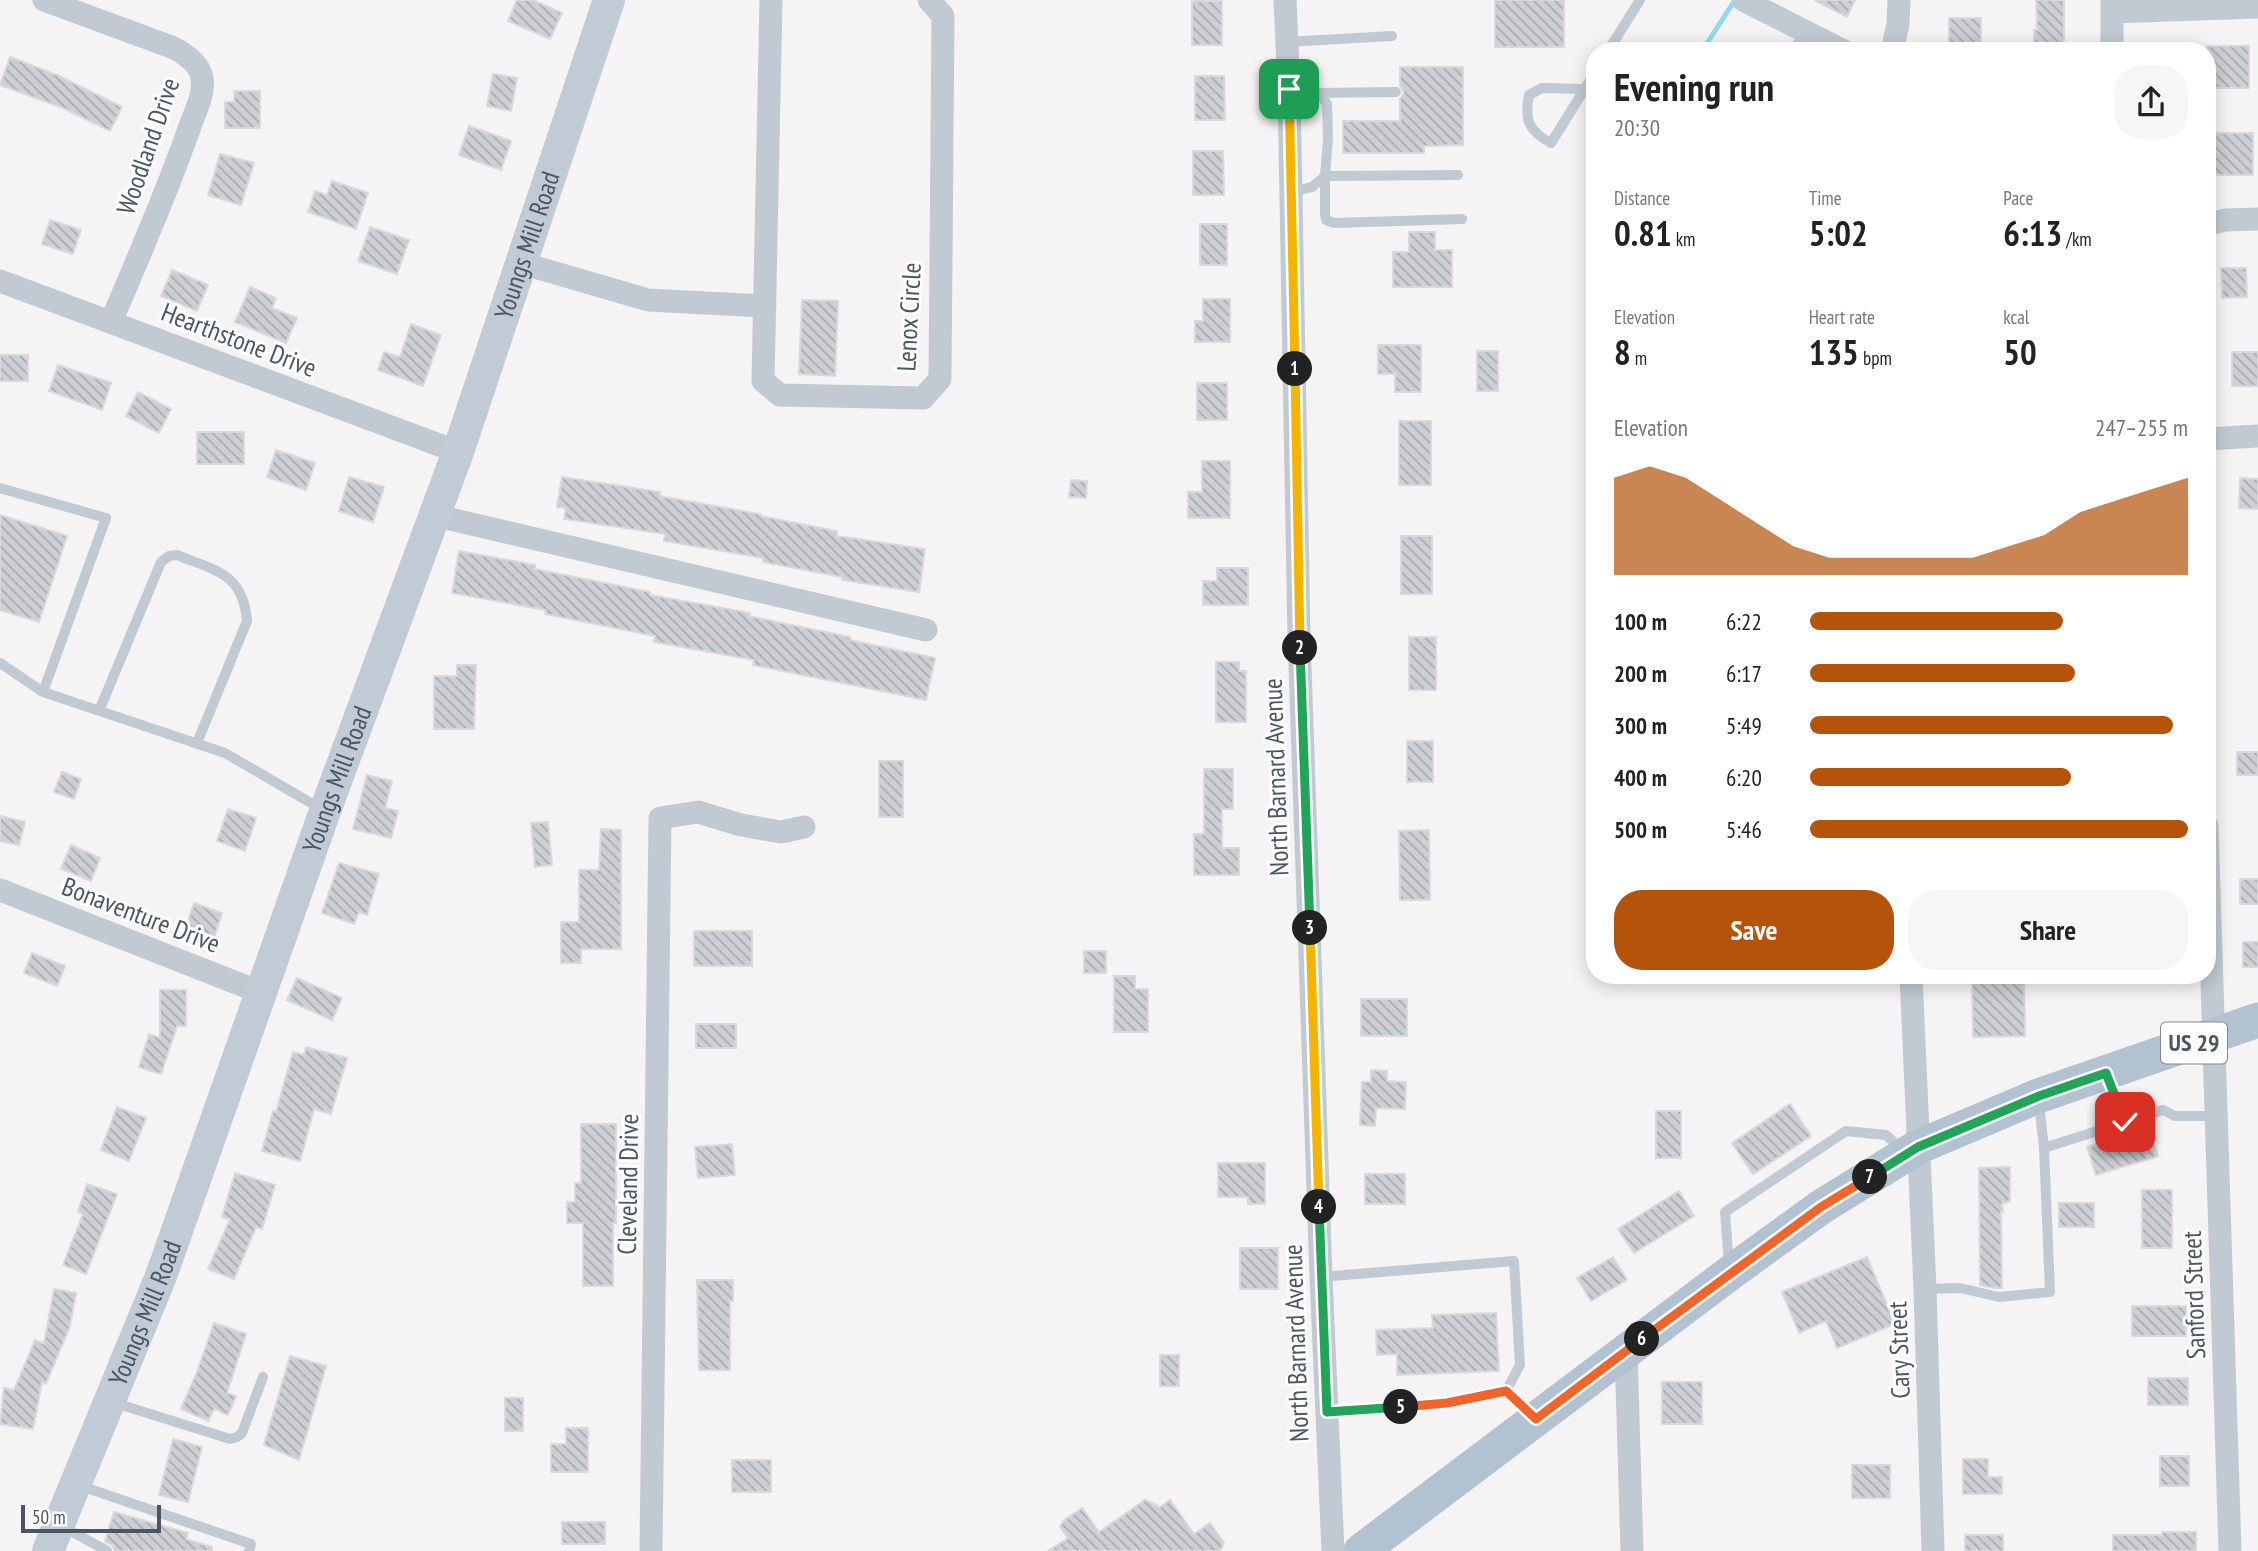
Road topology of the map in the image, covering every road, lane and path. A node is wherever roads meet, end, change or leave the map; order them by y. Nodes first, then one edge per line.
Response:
1 (44, 0) edge
2 (609, 0) edge
3 (771, 0) edge
4 (929, 0) edge
5 (1285, 0) edge
6 (1640, 0) edge
7 (1743, 0) edge
8 (1899, 0) edge
9 (2112, 6) edge
10 (2258, 7) edge
11 (1392, 36) dead end
12 (1800, 41) edge
13 (1286, 42) junction
14 (1614, 42) edge
15 (1894, 42) edge
16 (2112, 42) edge
17 (1586, 86) edge
18 (1289, 89) junction
19 (1584, 89) junction
20 (1395, 92) dead end
21 (1319, 93) junction
22 (1458, 175) dead end
23 (1325, 176) junction
24 (1291, 191) junction
25 (1462, 219) dead end
26 (2258, 219) edge
27 (2216, 222) edge
28 (521, 263) junction
29 (0, 281) edge
30 (765, 306) junction
31 (111, 322) junction
32 (2258, 436) edge
33 (2216, 438) edge
34 (458, 452) junction
35 (0, 488) edge
36 (433, 515) junction
37 (926, 630) dead end
38 (0, 663) edge
39 (43, 692) junction
40 (99, 710) junction
41 (197, 743) junction
42 (325, 811) junction
43 (804, 828) dead end
44 (0, 890) edge
45 (1911, 984) edge
46 (2211, 984) edge
47 (262, 993) junction
48 (2258, 1020) edge
49 (2213, 1037) junction
50 (2106, 1073) junction
51 (2039, 1096) junction
52 (2217, 1116) junction
53 (2125, 1122) junction
54 (2044, 1148) junction
55 (1913, 1151) junction
56 (1730, 1273) junction
57 (1321, 1277) junction
58 (1925, 1289) junction
59 (1626, 1351) junction
60 (263, 1377) dead end
61 (1506, 1391) junction
62 (109, 1401) junction
63 (1327, 1412) junction
64 (1536, 1419) junction
65 (75, 1484) junction
66 (53, 1538) edge
67 (107, 1551) edge
68 (249, 1551) edge
69 (651, 1551) edge
70 (1333, 1551) edge
71 (1360, 1551) edge
72 (1632, 1551) edge
73 (1933, 1551) edge
74 (2230, 1551) edge

1 - 31 street, Woodland Drive
2 - 28 street, Youngs Mill Road
3 - 30 street, Lenox Circle
4 - 30 street, Lenox Circle
5 - 13 street, North Barnard Avenue
6 - 14 lane
7 - 12 street
8 - 15 street
9 - 10 street
9 - 16 street
11 - 13 lane
13 - 18 street, North Barnard Avenue
17 - 19 lane
18 - 21 lane
18 - 24 street, North Barnard Avenue
19 - 19 lane
20 - 21 lane
21 - 23 lane
22 - 23 lane
23 - 24 lane
23 - 25 lane
24 - 57 street, North Barnard Avenue
26 - 27 street
28 - 30 street
28 - 34 street, Youngs Mill Road
29 - 31 street, Hearthstone Drive
31 - 34 street, Hearthstone Drive
32 - 33 street
34 - 36 street, Youngs Mill Road
35 - 39 lane
36 - 37 street
36 - 42 street, Youngs Mill Road
38 - 39 lane
39 - 40 lane
40 - 41 lane
40 - 41 lane
41 - 42 lane
42 - 47 street, Youngs Mill Road
43 - 69 street, Cleveland Drive
44 - 47 street, Bonaventure Drive
45 - 55 street, Cary Street
46 - 49 street, Sanford Street
47 - 62 street, Youngs Mill Road
48 - 49 main road, US 29
49 - 50 main road, US 29
49 - 52 street, Sanford Street
50 - 51 main road, US 29
50 - 53 lane
51 - 54 lane
51 - 55 main road, US 29
52 - 53 lane
52 - 74 street, Sanford Street
53 - 54 lane
54 - 58 lane
55 - 56 main road, US 29
55 - 56 lane
55 - 58 street, Cary Street
56 - 59 main road, US 29
57 - 61 lane
57 - 63 street, North Barnard Avenue
58 - 73 street, Cary Street
59 - 64 main road, US 29
59 - 72 street
60 - 62 lane
61 - 63 lane
61 - 64 lane
62 - 65 street, Youngs Mill Road
63 - 70 street, North Barnard Avenue
64 - 71 main road, US 29
65 - 66 street, Youngs Mill Road
65 - 68 lane
66 - 67 lane

